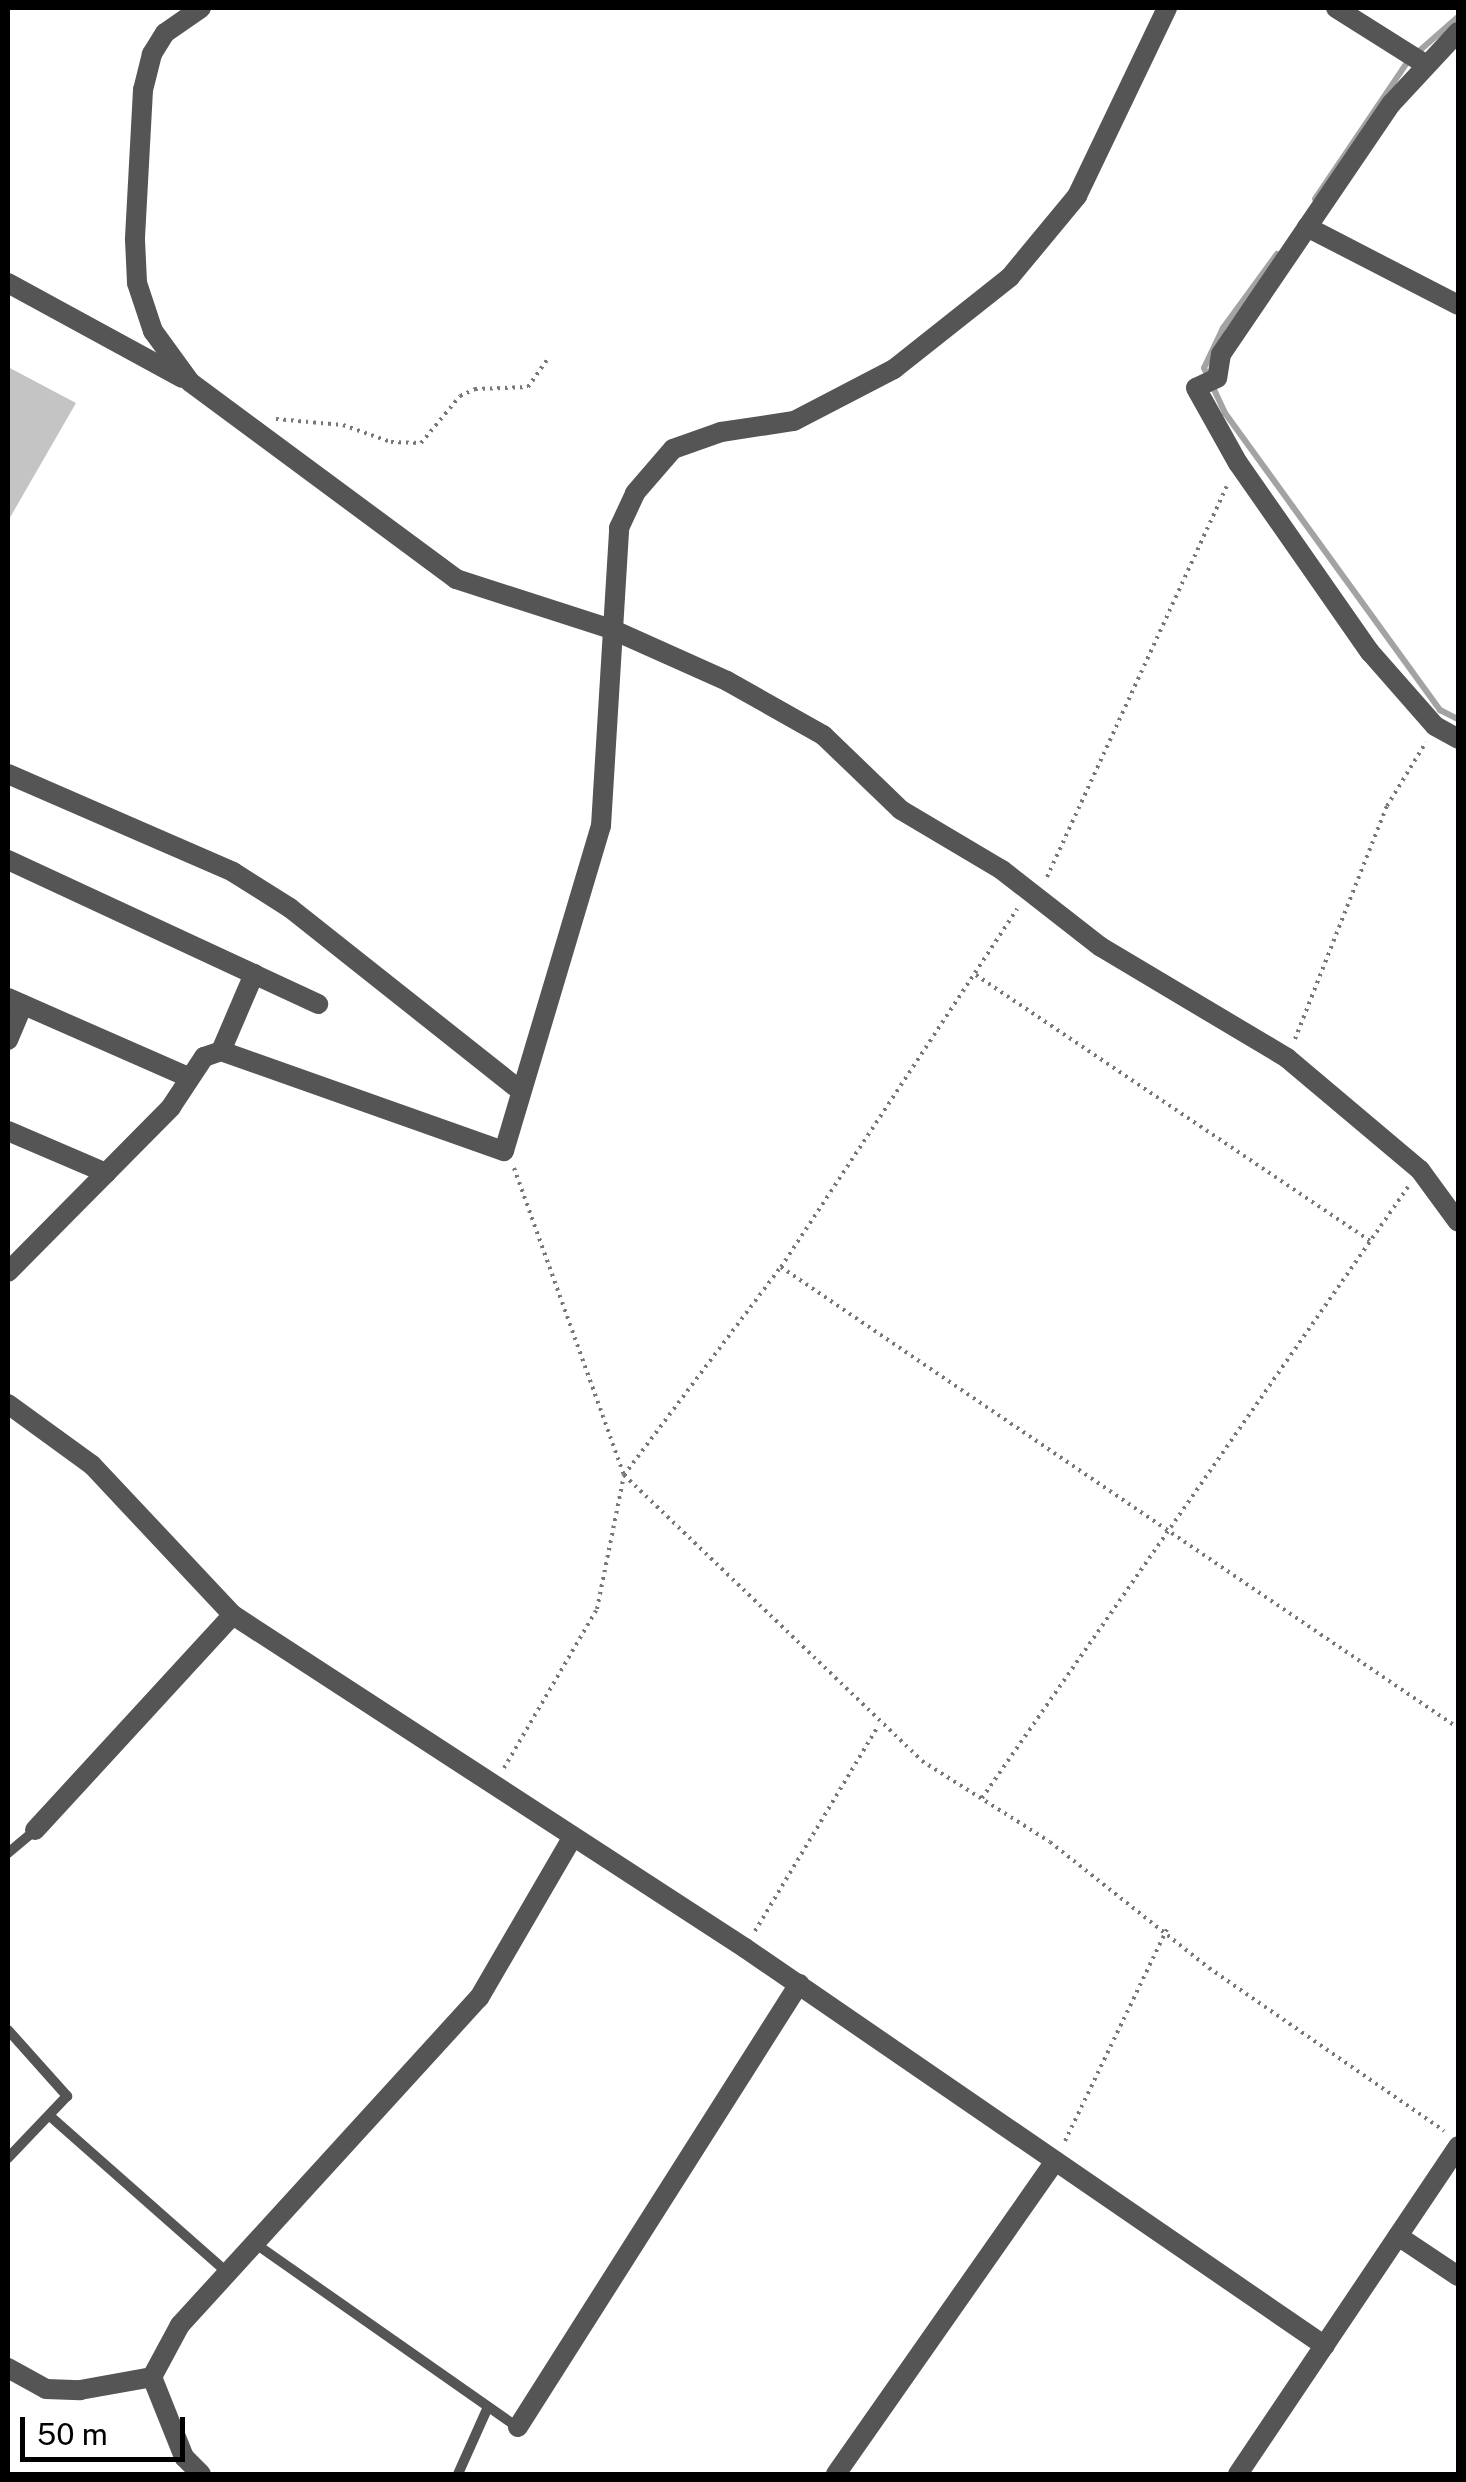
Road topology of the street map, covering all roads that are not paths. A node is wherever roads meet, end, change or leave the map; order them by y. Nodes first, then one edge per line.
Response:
1 (201, 8) edge
2 (1168, 8) edge
3 (1336, 8) edge
4 (1458, 32) edge
5 (1416, 59) junction
6 (1308, 227) junction
7 (8, 283) edge
8 (1458, 305) edge
9 (190, 382) junction
10 (611, 629) junction
11 (1458, 739) edge
12 (8, 774) edge
13 (8, 860) edge
14 (254, 974) junction
15 (15, 1001) edge
16 (318, 1004) dead end
17 (8, 1040) edge
18 (220, 1051) junction
19 (186, 1076) junction
20 (521, 1091) junction
21 (8, 1131) edge
22 (106, 1173) junction
23 (1458, 1219) edge
24 (8, 1272) edge
25 (8, 1404) edge
26 (233, 1615) junction
27 (35, 1830) joint
28 (571, 1840) junction
29 (8, 1854) edge
30 (798, 1984) junction
31 (8, 2030) edge
32 (50, 2117) junction
33 (1458, 2144) edge
34 (8, 2158) edge
35 (1055, 2161) junction
36 (1398, 2236) junction
37 (253, 2242) junction
38 (226, 2272) junction
39 (1458, 2276) edge
40 (1325, 2346) junction
41 (8, 2368) edge
42 (152, 2376) junction
43 (488, 2407) junction
44 (518, 2427) joint
45 (201, 2474) edge
46 (458, 2474) edge
47 (836, 2474) edge
48 (1238, 2474) edge

1 - 9 street
2 - 10 street
3 - 5 street
4 - 5 street
5 - 6 street
6 - 8 street
6 - 11 street
7 - 9 street
9 - 10 street
10 - 20 street
10 - 23 street
12 - 20 street
13 - 14 street
14 - 16 street
14 - 18 street
15 - 17 street
15 - 19 street
18 - 19 street
18 - 20 street
19 - 22 street
21 - 22 street
22 - 24 street
25 - 26 street
26 - 27 street
26 - 28 street
27 - 29 lane
28 - 30 street
28 - 37 street
30 - 35 street
30 - 44 street
31 - 32 lane
32 - 34 lane
32 - 38 lane
33 - 36 street
35 - 40 street
35 - 47 street
36 - 39 street
36 - 40 street
37 - 38 street
37 - 43 lane
38 - 42 street
40 - 48 street
41 - 42 street
42 - 45 street
43 - 44 lane
43 - 46 lane

